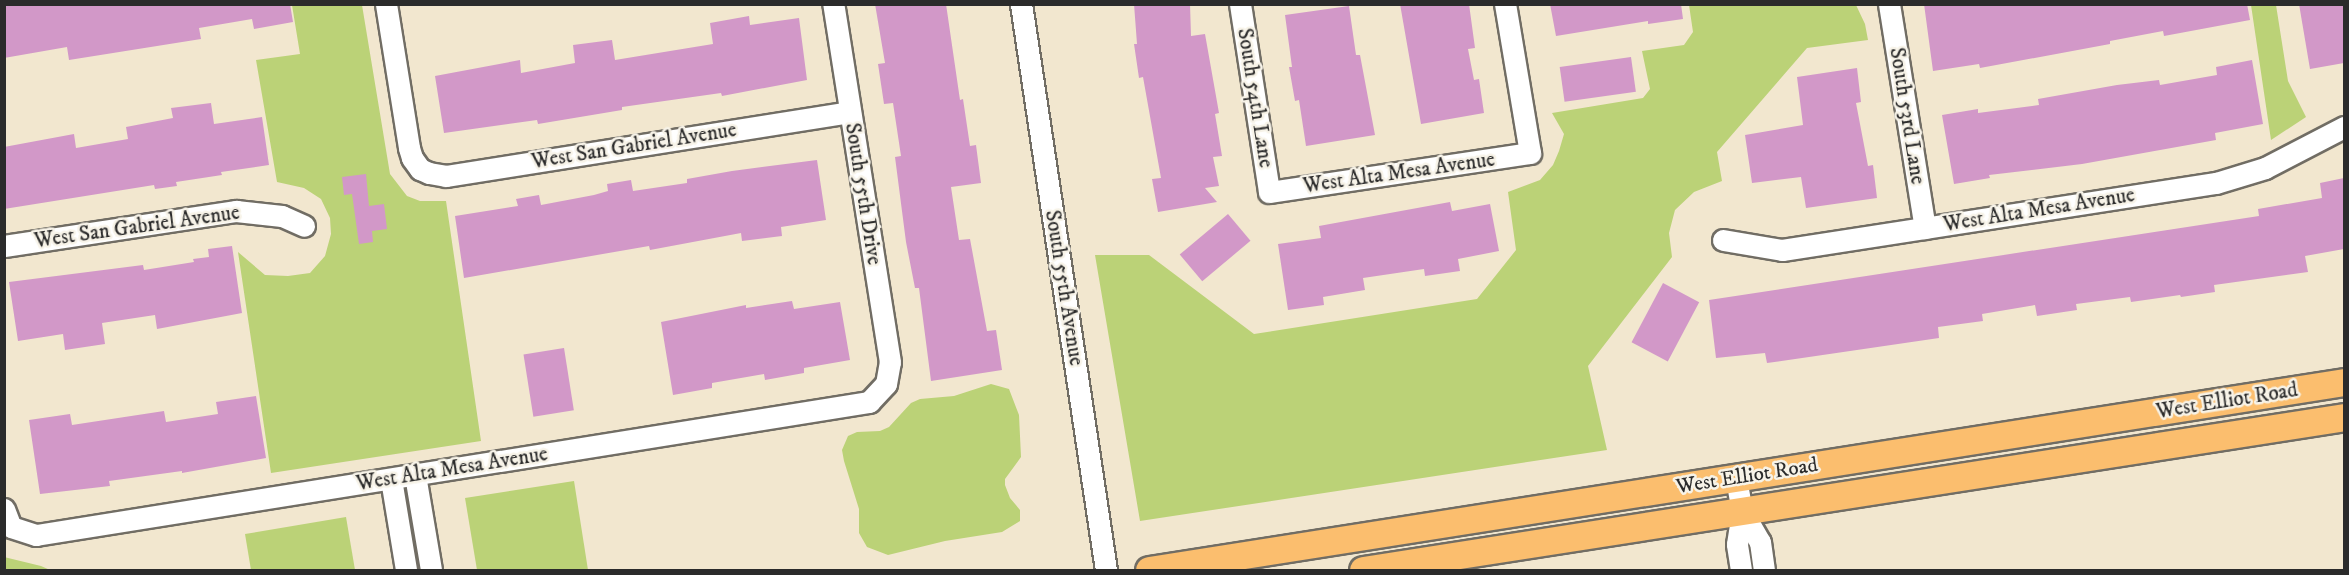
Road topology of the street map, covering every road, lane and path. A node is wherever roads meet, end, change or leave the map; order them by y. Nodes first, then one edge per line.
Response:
1 (386, 4) edge
2 (833, 4) edge
3 (1022, 4) edge
4 (1240, 4) edge
5 (1505, 4) edge
6 (1888, 4) edge
7 (850, 112) junction
8 (2344, 127) edge
9 (1269, 192) joint
10 (304, 226) dead end
11 (1925, 228) junction
12 (1723, 240) dead end
13 (4, 246) edge
14 (2344, 382) edge
15 (886, 384) joint
16 (2344, 417) edge
17 (416, 475) junction
18 (1736, 478) junction
19 (391, 479) junction
20 (1742, 511) junction
21 (8, 518) edge
22 (406, 570) edge
23 (431, 570) edge
24 (1106, 570) edge
25 (1149, 570) edge
26 (1363, 570) edge
27 (1742, 570) edge
28 (1764, 570) edge

1 - 7 street, West San Gabriel Avenue
2 - 7 street, South 55th Drive
3 - 24 street, South 55th Avenue
4 - 9 street, South 54th Lane
5 - 9 street, West Alta Mesa Avenue
6 - 11 street, South 53rd Lane
7 - 15 street, South 55th Drive
8 - 11 street, West Alta Mesa Avenue
10 - 13 street, West San Gabriel Avenue
11 - 12 street, West Alta Mesa Avenue
14 - 18 main road, West Elliot Road
15 - 17 street, West Alta Mesa Avenue
16 - 20 main road, West Elliot Road
17 - 19 street, West Alta Mesa Avenue
17 - 23 street
18 - 20 street
18 - 25 main road, West Elliot Road
19 - 21 street, West Alta Mesa Avenue
19 - 22 street
20 - 26 main road, West Elliot Road
20 - 27 street
20 - 28 street

